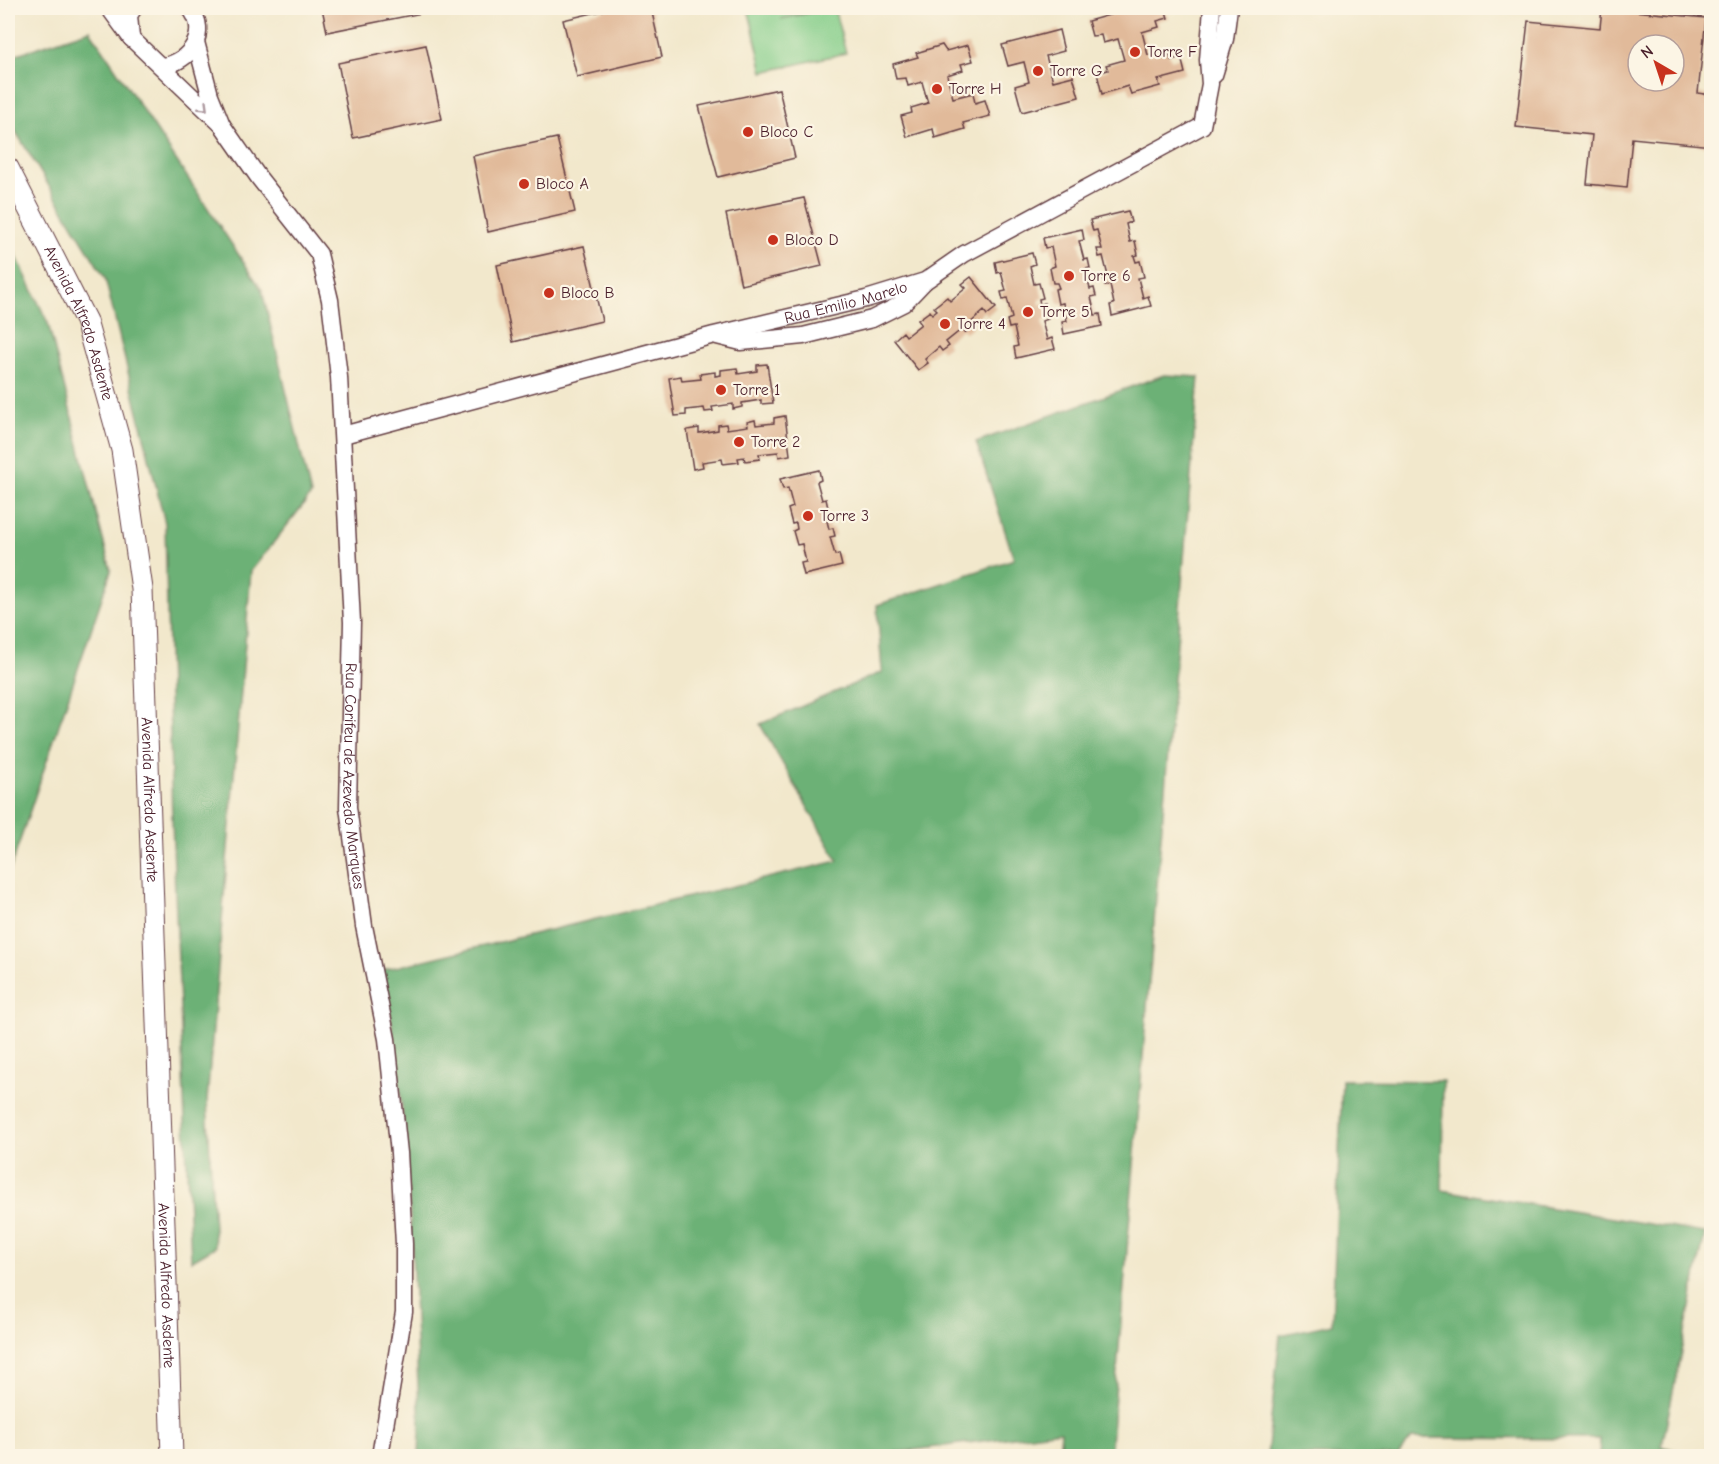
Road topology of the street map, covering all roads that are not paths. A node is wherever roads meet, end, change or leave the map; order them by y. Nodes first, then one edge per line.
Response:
1 (109, 8) edge
2 (134, 8) edge
3 (190, 8) edge
4 (202, 8) edge
5 (1212, 8) edge
6 (1229, 8) edge
7 (197, 37) junction
8 (131, 38) junction
9 (163, 66) junction
10 (1210, 84) junction
11 (222, 125) junction
12 (8, 168) edge
13 (925, 281) junction
14 (866, 299) junction
15 (799, 315) junction
16 (872, 319) junction
17 (714, 335) junction
18 (803, 336) junction
19 (343, 435) junction
20 (172, 1456) edge
21 (380, 1456) edge

1 - 8 street
2 - 8 street
3 - 7 street
4 - 7 street
5 - 10 street, Rua Emilio Marelo
6 - 10 street
7 - 9 street
7 - 11 street
8 - 9 street
9 -> 11 street
10 - 13 street, Rua Emilio Marelo
11 - 19 street, Rua Corifeu de Azevedo Marques
12 - 20 street, Avenida Alfredo Asdente
13 - 14 street, Rua Emilio Marelo
13 - 16 street
14 - 15 street, Rua Emilio Marelo
14 - 16 street
15 - 17 street, Rua Emilio Marelo
15 - 18 street
16 - 18 street
17 - 18 street
17 - 19 street, Rua Emilio Marelo
19 - 21 street, Rua Corifeu de Azevedo Marques

